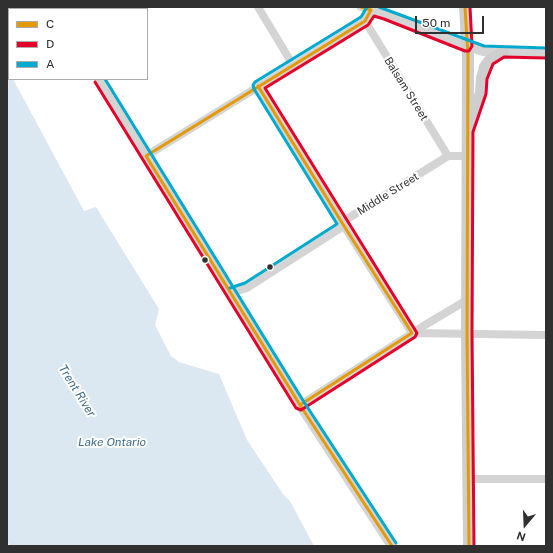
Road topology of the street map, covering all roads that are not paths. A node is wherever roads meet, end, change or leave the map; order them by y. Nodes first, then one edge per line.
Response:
1 (258, 7) edge
2 (361, 7) edge
3 (466, 7) edge
4 (370, 10) junction
5 (365, 21) junction
6 (467, 46) junction
7 (503, 52) junction
8 (546, 52) edge
9 (293, 65) junction
10 (100, 80) edge
11 (258, 86) junction
12 (468, 132) junction
13 (146, 156) junction
14 (448, 156) junction
15 (468, 156) junction
16 (344, 226) junction
17 (232, 293) junction
18 (468, 300) junction
19 (467, 333) junction
20 (412, 334) junction
21 (546, 335) edge
22 (300, 405) junction
23 (469, 479) junction
24 (546, 479) edge
25 (392, 546) edge
26 (470, 546) edge

1 - 9 street
2 - 4 street
3 - 6 main road
4 - 5 street
4 - 6 street
5 - 9 street
5 - 14 street, Balsam Street
6 - 7 street
6 - 12 main road
7 - 8 street
7 - 12 main road
9 - 11 street
10 - 13 street
11 - 13 street
11 - 16 street
12 - 15 main road
13 - 17 street
14 - 15 street
14 - 16 street, Middle Street
15 - 18 main road
16 - 17 street, Middle Street
16 - 20 street
17 - 22 street
18 - 19 main road
18 - 20 street
19 - 20 street
19 - 21 street
19 - 23 main road
20 - 22 street
22 - 25 street
23 - 24 street
23 - 26 main road

